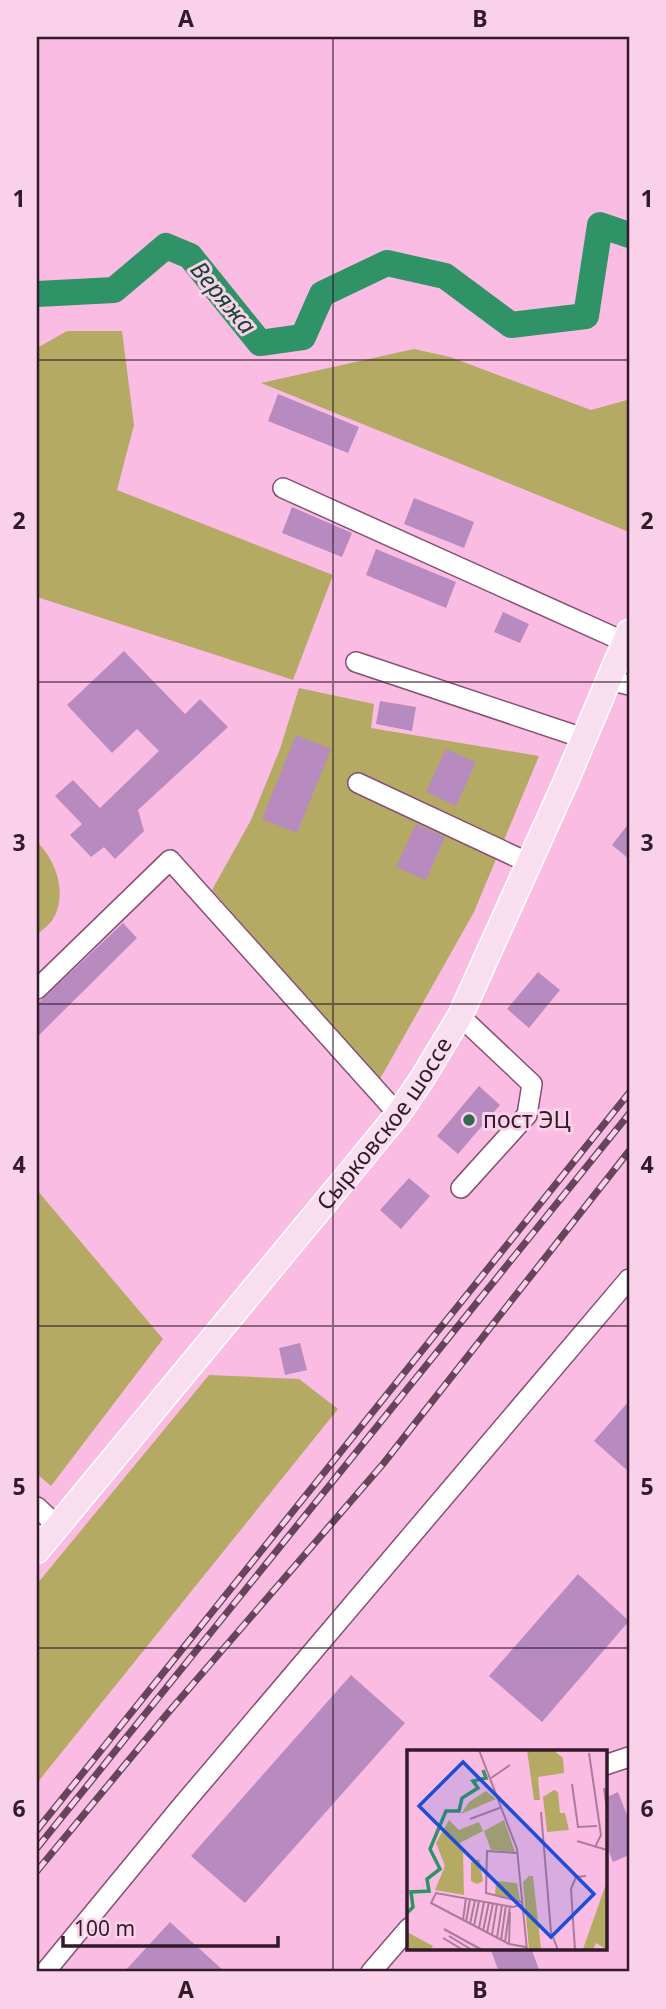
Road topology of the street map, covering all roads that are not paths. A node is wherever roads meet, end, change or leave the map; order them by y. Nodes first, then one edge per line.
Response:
1 (283, 488) dead end
2 (627, 637) edge
3 (356, 662) dead end
4 (619, 682) edge
5 (583, 738) junction
6 (358, 783) dead end
7 (529, 863) junction
8 (37, 989) edge
9 (460, 1016) junction
10 (398, 1114) junction
11 (461, 1188) dead end
12 (629, 1279) edge
13 (37, 1507) edge
14 (58, 1527) junction
15 (38, 1547) edge
16 (629, 1757) edge
17 (606, 1765) edge
18 (407, 1930) edge
19 (44, 1972) edge
20 (371, 1972) edge

1 - 2 lane
2 - 4 main road, Сырковское шоссе
3 - 5 lane
4 - 5 main road, Сырковское шоссе
5 - 7 main road, Сырковское шоссе
6 - 7 lane
7 - 9 main road, Сырковское шоссе
8 - 10 lane
9 - 10 main road, Сырковское шоссе
9 - 11 lane
10 - 14 main road, Сырковское шоссе
12 - 19 lane
13 - 14 lane
14 - 15 main road, Сырковское шоссе
16 - 17 lane
18 - 20 lane

